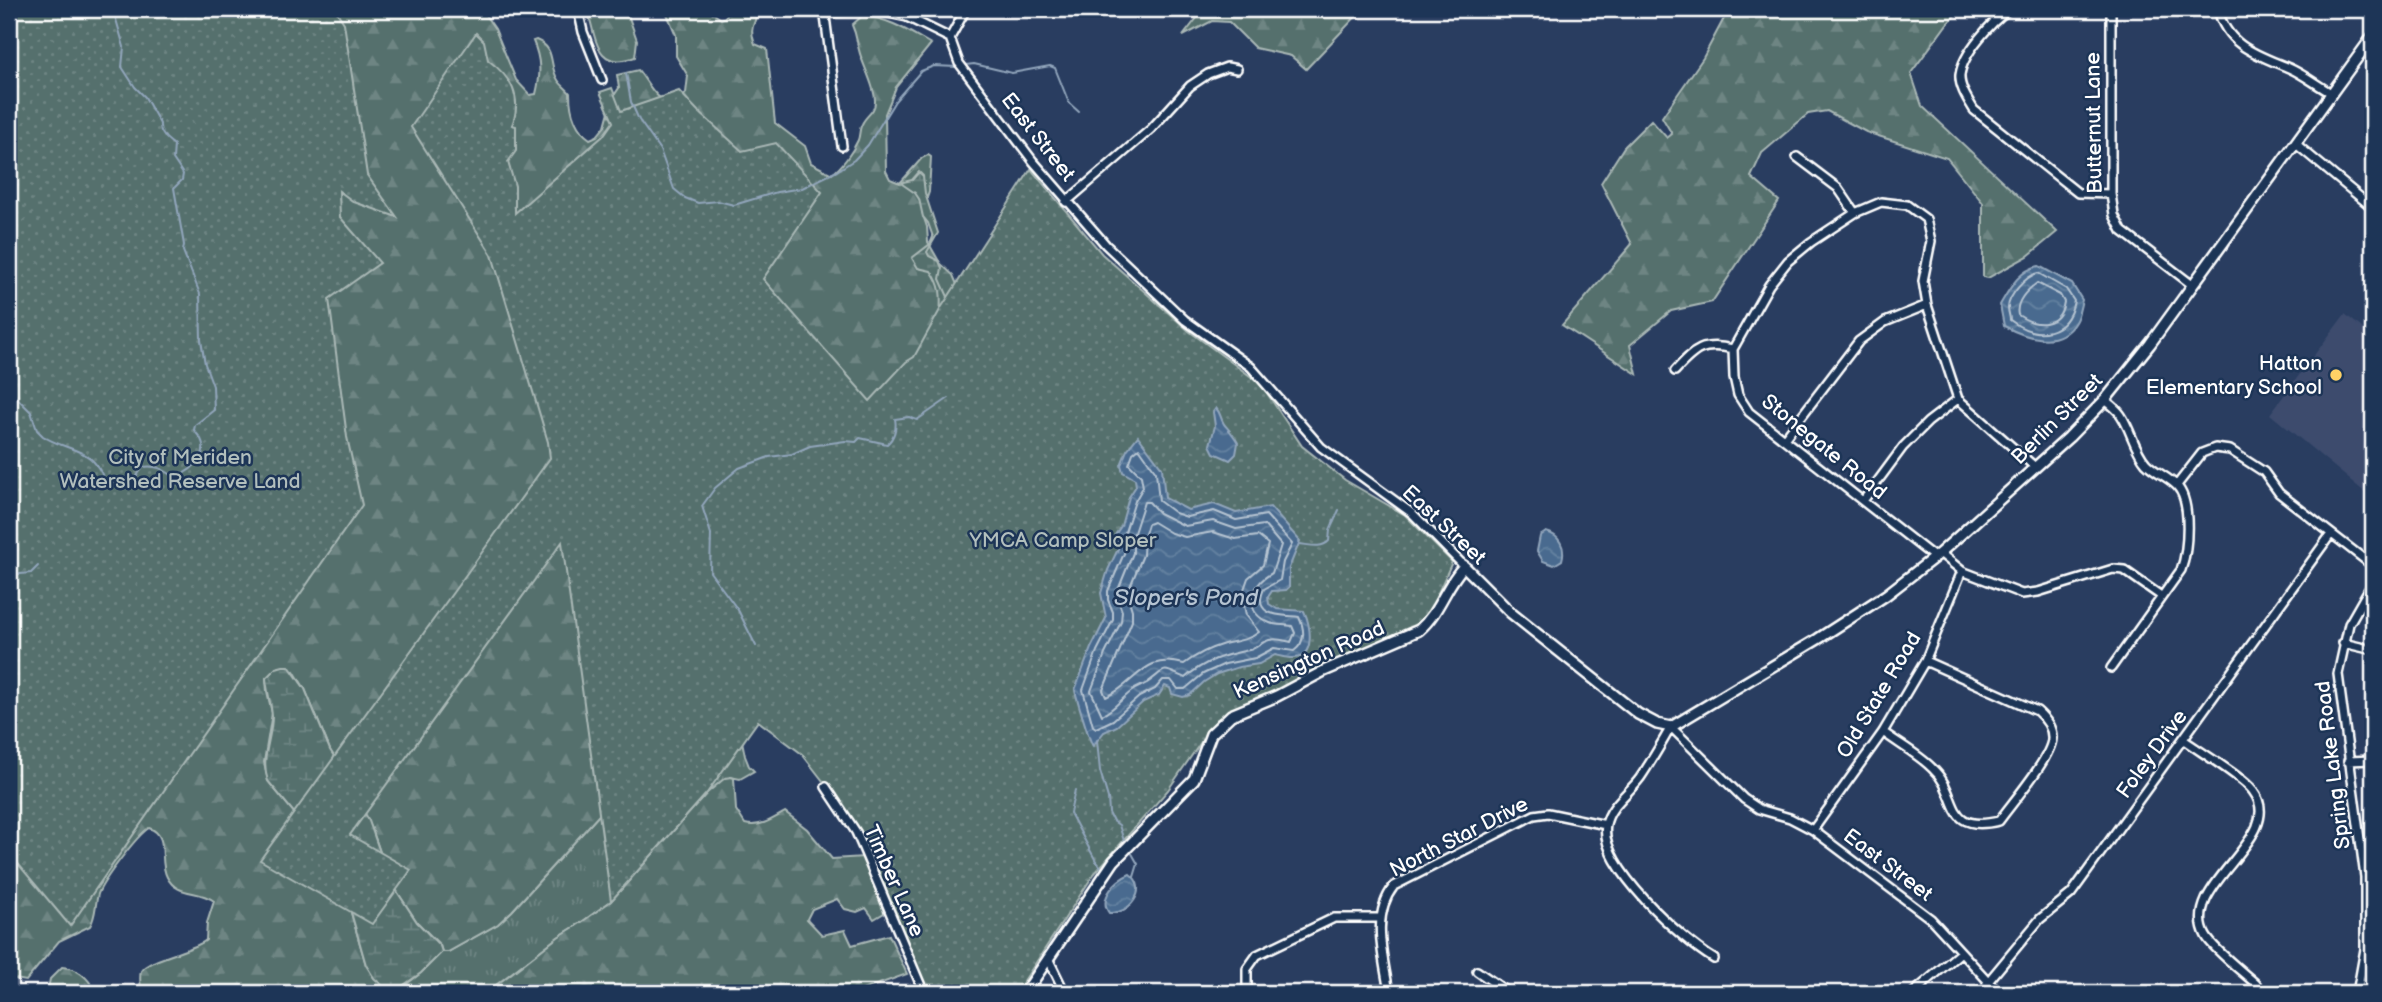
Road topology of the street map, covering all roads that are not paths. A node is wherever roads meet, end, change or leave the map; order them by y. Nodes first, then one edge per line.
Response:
1 (578, 9) edge
2 (966, 9) edge
3 (2008, 9) edge
4 (2110, 9) edge
5 (2218, 9) edge
6 (824, 11) edge
7 (2373, 36) edge
8 (950, 38) junction
9 (1237, 69) dead end
10 (602, 80) dead end
11 (2331, 93) junction
12 (2296, 144) junction
13 (842, 146) dead end
14 (1797, 158) dead end
15 (2110, 194) junction
16 (1066, 202) junction
17 (2373, 208) edge
18 (1855, 213) junction
19 (2191, 284) junction
20 (1927, 305) junction
21 (1733, 349) junction
22 (1675, 371) dead end
23 (1958, 399) junction
24 (2105, 400) junction
25 (1783, 439) junction
26 (2035, 467) junction
27 (2177, 485) junction
28 (1863, 500) junction
29 (2331, 534) junction
30 (1937, 555) junction
31 (1464, 566) junction
32 (2373, 566) edge
33 (1962, 570) junction
34 (2373, 582) edge
35 (2161, 596) junction
36 (2343, 643) junction
37 (2373, 650) edge
38 (1925, 661) junction
39 (2111, 668) dead end
40 (1671, 727) junction
41 (1883, 732) junction
42 (2184, 740) junction
43 (2373, 760) edge
44 (2348, 761) junction
45 (826, 787) dead end
46 (1605, 825) junction
47 (1813, 830) junction
48 (1379, 918) junction
49 (1961, 952) junction
50 (1048, 958) junction
51 (1714, 959) dead end
52 (1477, 971) dead end
53 (1987, 983) junction
54 (924, 993) edge
55 (1025, 993) edge
56 (1065, 993) edge
57 (1247, 993) edge
58 (1389, 993) edge
59 (1509, 993) edge
60 (1913, 993) edge
61 (1999, 993) edge
62 (2262, 993) edge
63 (2357, 993) edge

1 - 10 street
2 - 8 street
3 - 15 street
4 - 15 street, Butternut Lane
5 - 11 street
6 - 8 street
6 - 13 street
7 - 11 main road, Berlin Street
8 - 16 street, East Street
9 - 16 street
11 - 12 main road, Berlin Street
12 - 17 street
12 - 19 main road, Berlin Street
14 - 18 street
15 - 19 street, Butternut Lane
16 - 31 street, East Street
18 - 20 street
18 - 21 street
19 - 24 main road, Berlin Street
20 - 23 street
20 - 25 street
21 - 22 street
21 - 25 street, Stonegate Road
23 - 26 street
23 - 28 street
24 - 26 main road, Berlin Street
24 - 27 street
25 - 28 street, Stonegate Road
26 - 30 main road, Berlin Street
27 - 29 street
27 - 35 street
28 - 30 street, Stonegate Road
29 - 32 street
29 - 42 street, Foley Drive
30 - 33 street, Stonegate Road
30 - 40 main road, Berlin Street
31 - 40 main road, East Street
31 - 50 main road, Kensington Road
33 - 35 street, Stonegate Road
33 - 38 street, Old State Road
34 - 36 street, Spring Lake Road
35 - 39 street
36 - 37 street
36 - 44 street, Spring Lake Road
38 - 41 street, Old State Road
38 - 41 street
40 - 46 street
40 - 47 street, East Street
41 - 47 street, Old State Road
42 - 53 street, Foley Drive
42 - 62 street
43 - 44 street
44 - 63 street, Spring Lake Road
45 - 54 street, Timber Lane
46 - 48 street, North Star Drive
46 - 51 street
47 - 49 street, East Street
48 - 57 street
48 - 58 street
49 - 53 street, East Street
49 - 60 street
50 - 55 main road, Kensington Road
50 - 56 street
52 - 59 street
53 - 61 street, East Street

